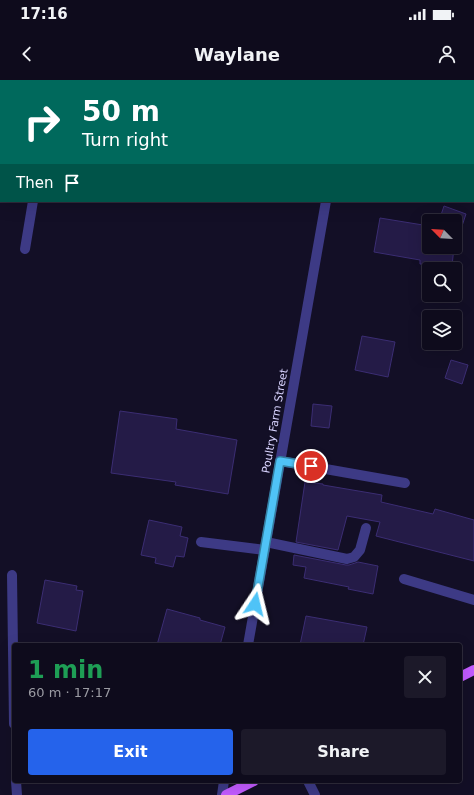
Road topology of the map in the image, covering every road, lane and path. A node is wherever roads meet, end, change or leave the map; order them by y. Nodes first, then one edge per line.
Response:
1 (33, 202) edge
2 (326, 202) edge
3 (25, 249) dead end
4 (280, 461) junction
5 (405, 483) dead end
6 (366, 528) dead end
7 (201, 542) dead end
8 (266, 546) junction
9 (12, 575) dead end
10 (404, 579) dead end
11 (474, 600) edge
12 (13, 643) edge
13 (248, 643) edge
14 (474, 670) edge
15 (462, 676) edge
16 (16, 783) edge
17 (224, 783) edge
18 (250, 783) edge
19 (309, 783) edge
20 (17, 795) edge
21 (222, 795) edge
22 (226, 795) edge
23 (315, 795) edge

1 - 3 street
2 - 4 street, Poultry Farm Street
4 - 5 street
4 - 8 street, Poultry Farm Street
6 - 8 street
7 - 8 street
8 - 13 street, Poultry Farm Street
9 - 12 street
10 - 11 street
14 - 15 main road
16 - 20 street
17 - 21 street
18 - 22 main road
19 - 23 street

